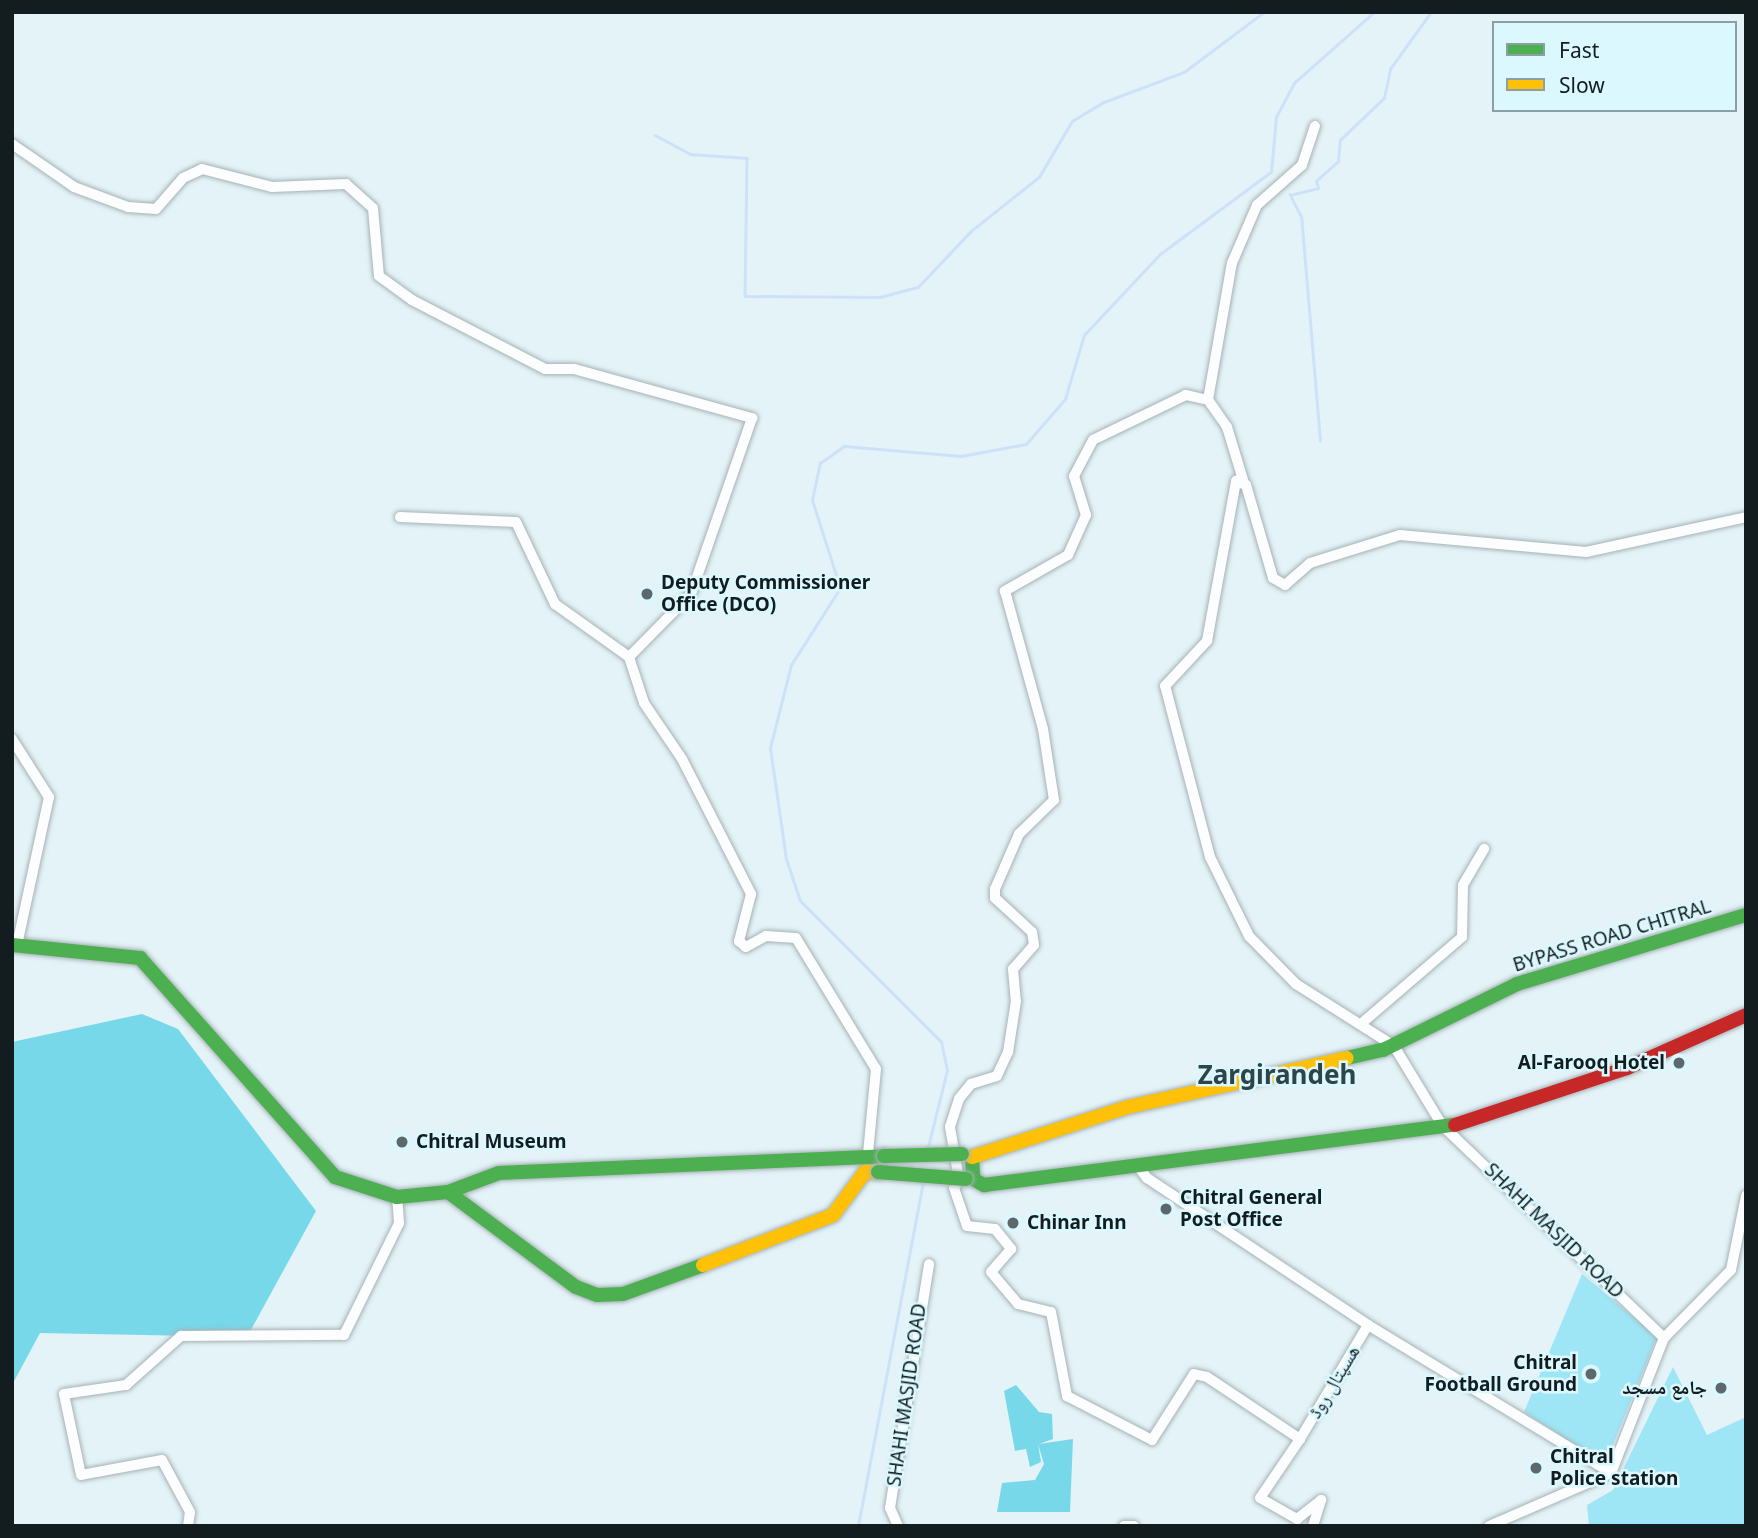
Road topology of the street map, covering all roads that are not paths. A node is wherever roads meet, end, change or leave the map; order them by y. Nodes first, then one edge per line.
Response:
1 (1315, 126) dead end
2 (12, 144) edge
3 (1208, 400) junction
4 (1244, 482) junction
5 (400, 517) dead end
6 (1746, 517) edge
7 (629, 657) junction
8 (12, 739) edge
9 (1484, 849) dead end
10 (1746, 915) edge
11 (15, 945) edge
12 (1746, 1015) edge
13 (1362, 1023) junction
14 (1394, 1046) junction
15 (1442, 1125) junction
16 (868, 1154) junction
17 (967, 1156) junction
18 (1136, 1164) junction
19 (970, 1179) junction
20 (448, 1192) junction
21 (1746, 1196) edge
22 (397, 1197) junction
23 (929, 1264) dead end
24 (1368, 1325) junction
25 (1664, 1338) junction
26 (1300, 1439) junction
27 (1611, 1473) junction
28 (188, 1526) edge
29 (898, 1526) edge
30 (1124, 1526) edge
31 (1134, 1526) edge
32 (1313, 1526) edge
33 (1489, 1526) edge

1 - 3 street
2 - 7 street
3 - 4 street
3 - 26 street
4 - 6 street
4 - 13 street
5 - 7 street
7 - 16 street
8 - 11 street
9 - 13 street
10 - 14 street, BYPASS ROAD CHITRAL
11 - 22 street
12 - 15 street
13 - 14 street
14 - 15 street, SHAHI MASJID ROAD
14 - 17 street, BYPASS ROAD CHITRAL
15 - 18 street
15 - 25 street, SHAHI MASJID ROAD
16 - 17 street, BYPASS ROAD CHITRAL, bridge
16 - 20 street, BYPASS ROAD CHITRAL
17 - 19 street
18 - 19 street
18 - 24 street
19 - 20 street, bridge
20 - 22 street, BYPASS ROAD CHITRAL
21 - 25 street
22 - 28 street
23 - 29 street, SHAHI MASJID ROAD
24 - 26 street, ھسپتال روڈ
24 - 27 street
25 - 27 street
26 - 32 street, ھسپتال روڈ
27 - 33 street
30 - 31 street

